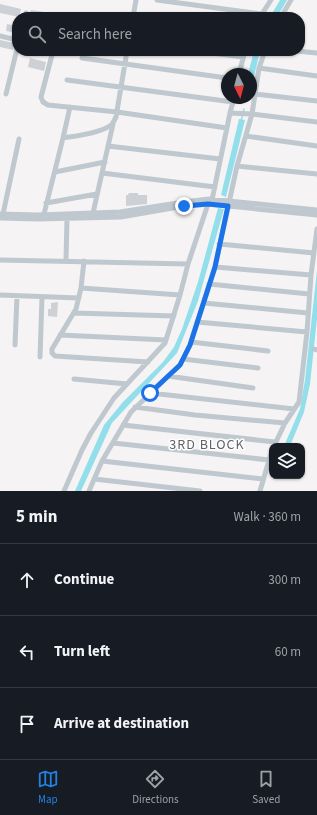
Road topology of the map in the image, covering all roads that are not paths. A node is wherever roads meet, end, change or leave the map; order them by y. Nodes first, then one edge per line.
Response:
1 (136, 0) edge
2 (157, 0) edge
3 (271, 0) edge
4 (292, 0) edge
5 (134, 12) edge
6 (240, 12) edge
7 (263, 12) edge
8 (284, 12) edge
9 (0, 36) edge
10 (12, 39) edge
11 (305, 52) edge
12 (317, 53) edge
13 (15, 56) edge
14 (52, 56) edge
15 (127, 56) edge
16 (235, 56) edge
17 (263, 56) edge
18 (243, 57) joint
19 (82, 58) dead end
20 (125, 64) junction
21 (240, 68) edge
22 (259, 68) junction
23 (317, 76) edge
24 (221, 77) edge
25 (67, 80) dead end
26 (257, 81) edge
27 (6, 94) dead end
28 (257, 94) edge
29 (221, 99) edge
30 (317, 101) edge
31 (232, 104) edge
32 (254, 104) edge
33 (70, 107) junction
34 (117, 112) junction
35 (230, 113) junction
36 (252, 114) junction
37 (113, 122) junction
38 (317, 122) edge
39 (227, 128) junction
40 (246, 136) junction
41 (63, 138) junction
42 (19, 139) dead end
43 (108, 146) junction
44 (317, 146) edge
45 (220, 159) junction
46 (105, 162) junction
47 (237, 166) junction
48 (55, 172) junction
49 (102, 173) junction
50 (317, 174) edge
51 (215, 187) junction
52 (97, 194) junction
53 (210, 202) junction
54 (46, 203) junction
55 (228, 204) junction
56 (317, 210) edge
57 (93, 213) junction
58 (44, 214) junction
59 (1, 215) edge
60 (317, 215) edge
61 (68, 218) junction
62 (317, 229) edge
63 (219, 244) junction
64 (314, 253) junction
65 (0, 260) edge
66 (66, 261) junction
67 (84, 261) junction
68 (188, 264) junction
69 (215, 267) junction
70 (311, 276) junction
71 (209, 284) junction
72 (81, 288) junction
73 (309, 294) junction
74 (0, 295) edge
75 (17, 296) junction
76 (180, 296) junction
77 (42, 297) junction
78 (79, 298) junction
79 (204, 304) junction
80 (74, 313) junction
81 (308, 313) junction
82 (174, 316) junction
83 (197, 322) junction
84 (307, 332) junction
85 (60, 335) junction
86 (166, 340) junction
87 (191, 342) junction
88 (15, 345) dead end
89 (268, 351) dead end
90 (40, 357) dead end
91 (183, 359) junction
92 (148, 362) junction
93 (258, 368) dead end
94 (168, 376) junction
95 (74, 379) dead end
96 (127, 384) junction
97 (253, 388) dead end
98 (150, 393) junction
99 (135, 407) junction
100 (294, 410) junction
101 (285, 423) junction
102 (123, 425) junction
103 (113, 443) junction
104 (269, 443) edge
105 (275, 443) edge
106 (269, 460) joint
107 (102, 461) junction
108 (263, 478) junction
109 (94, 479) junction
110 (64, 491) edge
111 (90, 491) edge
112 (200, 491) edge
113 (260, 491) edge

1 - 5 street
2 - 6 street
3 - 7 street
4 - 8 street
9 - 10 street
11 - 12 street
13 - 27 street
14 - 33 street
15 - 20 street
16 - 18 street
17 - 22 street
18 - 21 street
19 - 20 street
20 - 24 street
20 - 34 street
22 - 23 street
22 - 26 street
25 - 29 street
28 - 30 street
31 - 35 street
32 - 36 street
33 - 34 street
33 - 41 street
34 - 37 street
34 - 39 street
35 - 36 street
35 - 39 street
36 - 38 street
36 - 40 street
37 - 41 street
37 - 43 street
39 - 45 street
40 - 44 street
40 - 47 street
41 - 48 street
42 - 59 street
43 - 45 street
43 - 46 street
45 - 51 street
46 - 48 street
46 - 49 street
47 - 50 street
47 - 55 street
48 - 54 street
49 - 51 street
49 - 52 street
51 - 53 street
52 - 54 street
52 - 57 street
53 - 55 street
53 - 57 street
53 - 61 street
53 - 68 street
54 - 58 street
55 - 56 street
55 - 60 street
55 - 63 street
57 - 58 street
58 - 59 street
59 - 61 street
61 - 66 street
62 - 64 street
63 - 64 street
63 - 69 street
64 - 70 street
65 - 66 street
66 - 67 street
67 - 68 street
67 - 72 street
68 - 76 street
69 - 70 street
69 - 71 street
70 - 73 street
71 - 73 street
71 - 79 street
72 - 76 street
72 - 78 street
73 - 81 street
74 - 75 street
75 - 77 street
75 - 88 street
76 - 82 street
77 - 78 street
77 - 90 street
78 - 80 street
79 - 81 street
79 - 83 street
80 - 82 street
80 - 85 street
81 - 84 street
82 - 86 street
83 - 84 street
83 - 87 street
84 - 100 street
85 - 86 street
85 - 92 street
86 - 92 street
87 - 89 street
87 - 91 street
91 - 93 street
91 - 94 street
92 - 96 street
94 - 97 street
94 - 98 street
95 - 96 street
96 - 110 street
98 - 99 street
98 - 100 street
99 - 101 street
99 - 102 street
100 - 101 street
101 - 105 street
102 - 103 street
102 - 104 street
103 - 106 street
103 - 107 street
106 - 108 street
107 - 108 street
107 - 109 street
108 - 113 street
109 - 111 street
109 - 112 street

